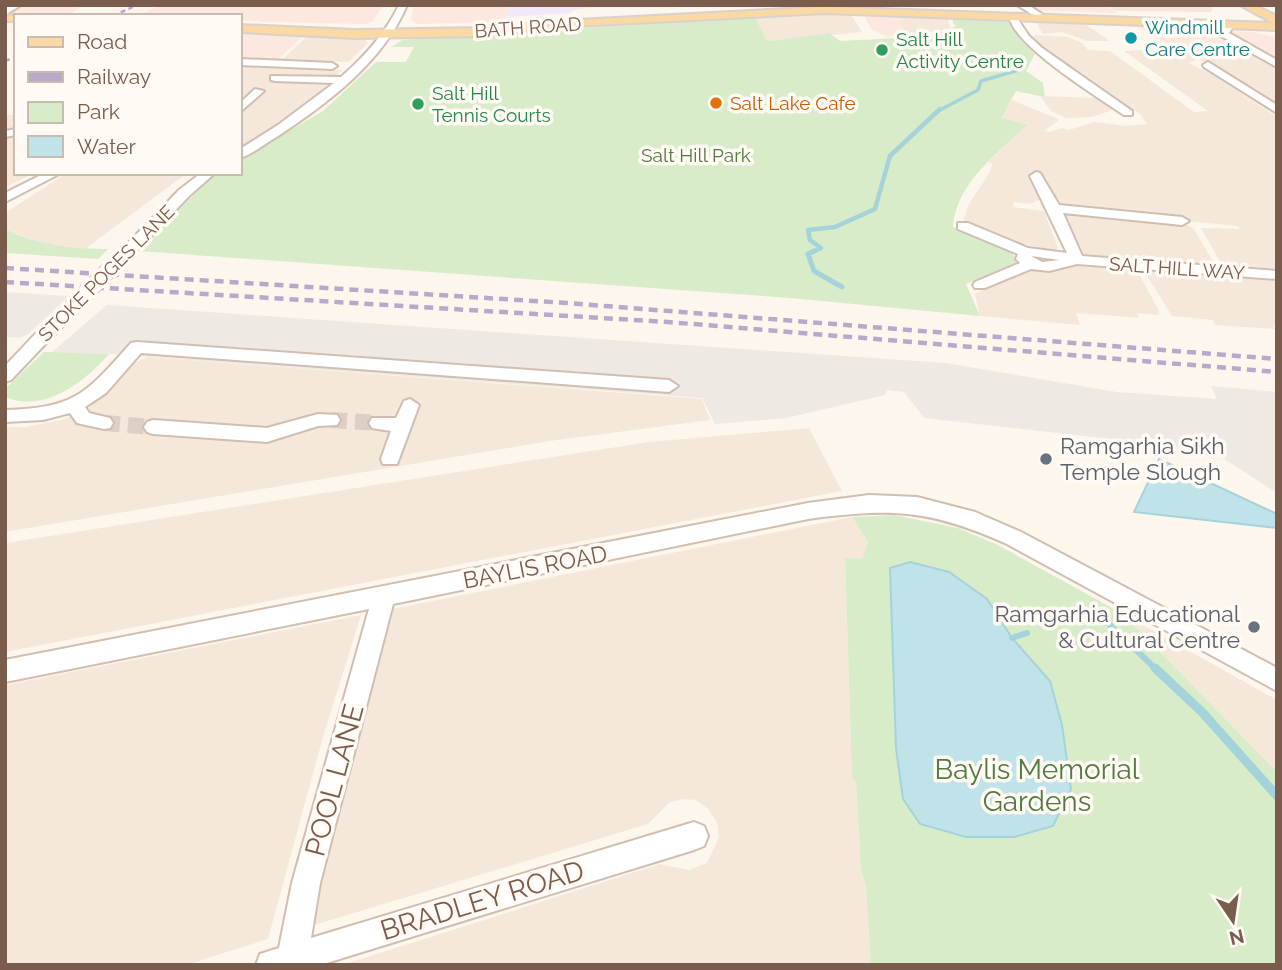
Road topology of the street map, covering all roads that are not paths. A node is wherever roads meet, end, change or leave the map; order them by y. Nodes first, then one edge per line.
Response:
1 (17, 5) edge
2 (403, 5) edge
3 (860, 5) edge
4 (1238, 5) edge
5 (1245, 5) edge
6 (1259, 5) edge
7 (1269, 5) edge
8 (931, 6) edge
9 (885, 7) edge
10 (1018, 10) edge
11 (5, 12) edge
12 (1085, 18) junction
13 (1184, 18) junction
14 (1276, 18) edge
15 (1118, 19) junction
16 (1235, 25) junction
17 (242, 27) edge
18 (390, 31) junction
19 (1277, 33) edge
20 (242, 62) edge
21 (1277, 64) edge
22 (1208, 65) dead end
23 (332, 66) dead end
24 (275, 78) dead end
25 (342, 80) junction
26 (257, 95) dead end
27 (242, 107) edge
28 (1277, 110) edge
29 (1128, 113) dead end
30 (242, 153) edge
31 (51, 175) edge
32 (206, 175) edge
33 (1036, 176) dead end
34 (5, 198) edge
35 (1054, 208) junction
36 (1182, 221) dead end
37 (963, 226) dead end
38 (1028, 258) junction
39 (1077, 260) junction
40 (1277, 275) edge
41 (980, 285) dead end
42 (45, 334) joint
43 (5, 376) edge
44 (669, 386) dead end
45 (74, 405) junction
46 (410, 405) dead end
47 (5, 416) edge
48 (331, 419) tunnel mouth
49 (104, 423) tunnel mouth
50 (379, 423) tunnel mouth
51 (402, 425) junction
52 (153, 427) tunnel mouth
53 (390, 459) dead end
54 (384, 596) junction
55 (5, 671) edge
56 (1277, 680) edge
57 (694, 836) dead end
58 (285, 962) edge

1 - 11 street
2 - 18 street
3 - 18 main road, BATH ROAD
4 - 13 main road
5 - 14 main road
6 - 14 main road
7 - 14 main road
8 - 9 main road, BATH ROAD
8 - 10 main road, BATH ROAD
9 - 10 main road, BATH ROAD
9 - 18 main road, BATH ROAD
10 - 12 main road, BATH ROAD
10 - 12 main road, BATH ROAD
10 - 29 street
12 - 15 main road, BATH ROAD
13 - 14 main road, BATH ROAD
13 - 15 main road, BATH ROAD
14 - 16 main road, BATH ROAD
15 - 16 main road, BATH ROAD
16 - 19 main road
16 - 21 street
17 - 18 main road, BATH ROAD
18 - 25 street
20 - 23 street
22 - 28 street
24 - 25 street
25 - 30 street
26 - 27 street
31 - 34 street
32 - 42 street, STOKE POGES LANE, bridge
33 - 35 street
35 - 36 street
35 - 39 street
37 - 38 street, SALT HILL WAY
38 - 39 street, SALT HILL WAY
38 - 41 street, SALT HILL WAY
39 - 40 street, SALT HILL WAY
42 - 43 street, STOKE POGES LANE
44 - 45 street
45 - 47 street
45 - 49 street
46 - 51 street
48 - 52 street
50 - 51 street
51 - 53 street
54 - 55 street, BAYLIS ROAD
54 - 56 street, BAYLIS ROAD
54 - 58 street, POOL LANE
57 - 58 street, BRADLEY ROAD

